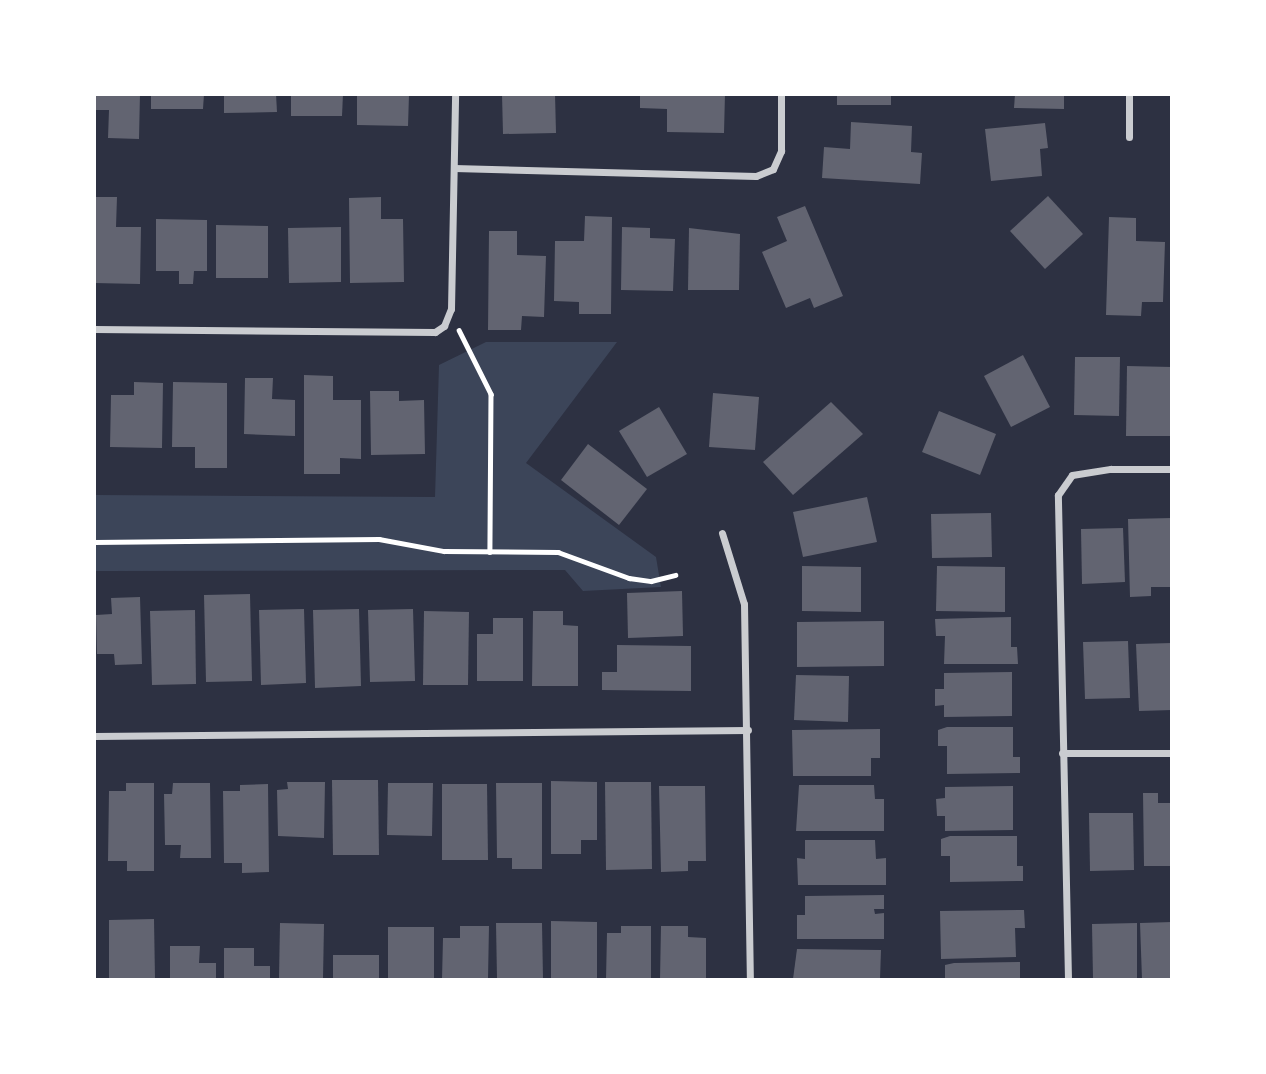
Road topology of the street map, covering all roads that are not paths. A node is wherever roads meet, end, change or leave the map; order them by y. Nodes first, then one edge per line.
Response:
1 (455, 94) edge
2 (781, 94) edge
3 (1129, 94) edge
4 (1129, 137) dead end
5 (454, 168) junction
6 (94, 329) edge
7 (1171, 469) edge
8 (722, 533) dead end
9 (748, 730) junction
10 (94, 737) edge
11 (1062, 753) junction
12 (1171, 753) edge
13 (750, 979) edge
14 (1068, 979) edge

1 - 5 street
2 - 5 street
3 - 4 street
5 - 6 street
7 - 11 street
8 - 9 street
9 - 10 street
9 - 13 street
11 - 12 street
11 - 14 street

